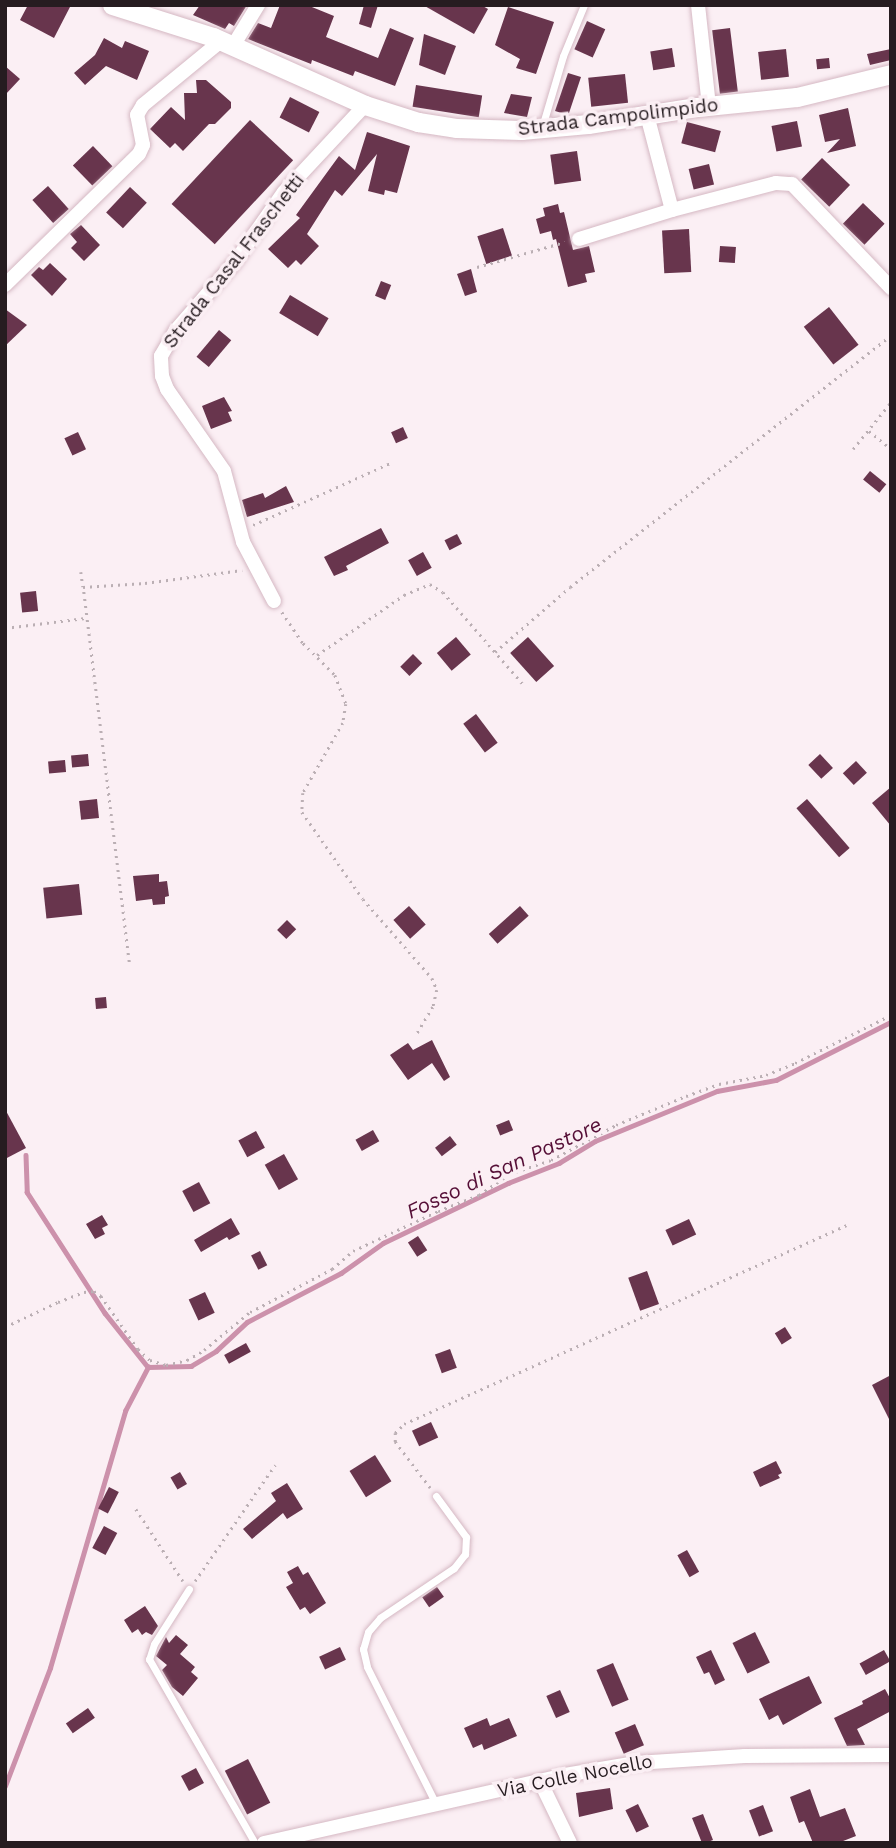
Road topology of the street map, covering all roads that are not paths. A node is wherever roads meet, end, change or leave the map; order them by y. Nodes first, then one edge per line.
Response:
1 (112, 5) edge
2 (258, 5) edge
3 (584, 5) edge
4 (698, 5) edge
5 (227, 44) junction
6 (891, 74) edge
7 (365, 105) junction
8 (709, 106) junction
9 (647, 115) junction
10 (541, 129) junction
11 (672, 210) junction
12 (579, 239) road end
13 (5, 285) edge
14 (891, 288) edge
15 (274, 601) road end
16 (436, 1496) road end
17 (189, 1589) road end
18 (891, 1755) edge
19 (540, 1781) junction
20 (437, 1805) junction
21 (255, 1843) edge
22 (264, 1843) edge
23 (570, 1843) edge

1 - 5 street, Strada Campolimpido
2 - 5 street
3 - 10 lane
4 - 8 street
5 - 7 street, Strada Campolimpido
5 - 13 street
6 - 8 street, Strada Campolimpido
7 - 10 street, Strada Campolimpido
7 - 15 street, Strada Casal Fraschetti
8 - 9 street, Strada Campolimpido
9 - 10 street, Strada Campolimpido
9 - 11 street
11 - 12 street
11 - 14 street
16 - 20 lane
17 - 21 lane
18 - 19 street, Via Colle Nocello
19 - 20 street, Via Colle Nocello
19 - 23 street
20 - 22 street, Via Colle Nocello

